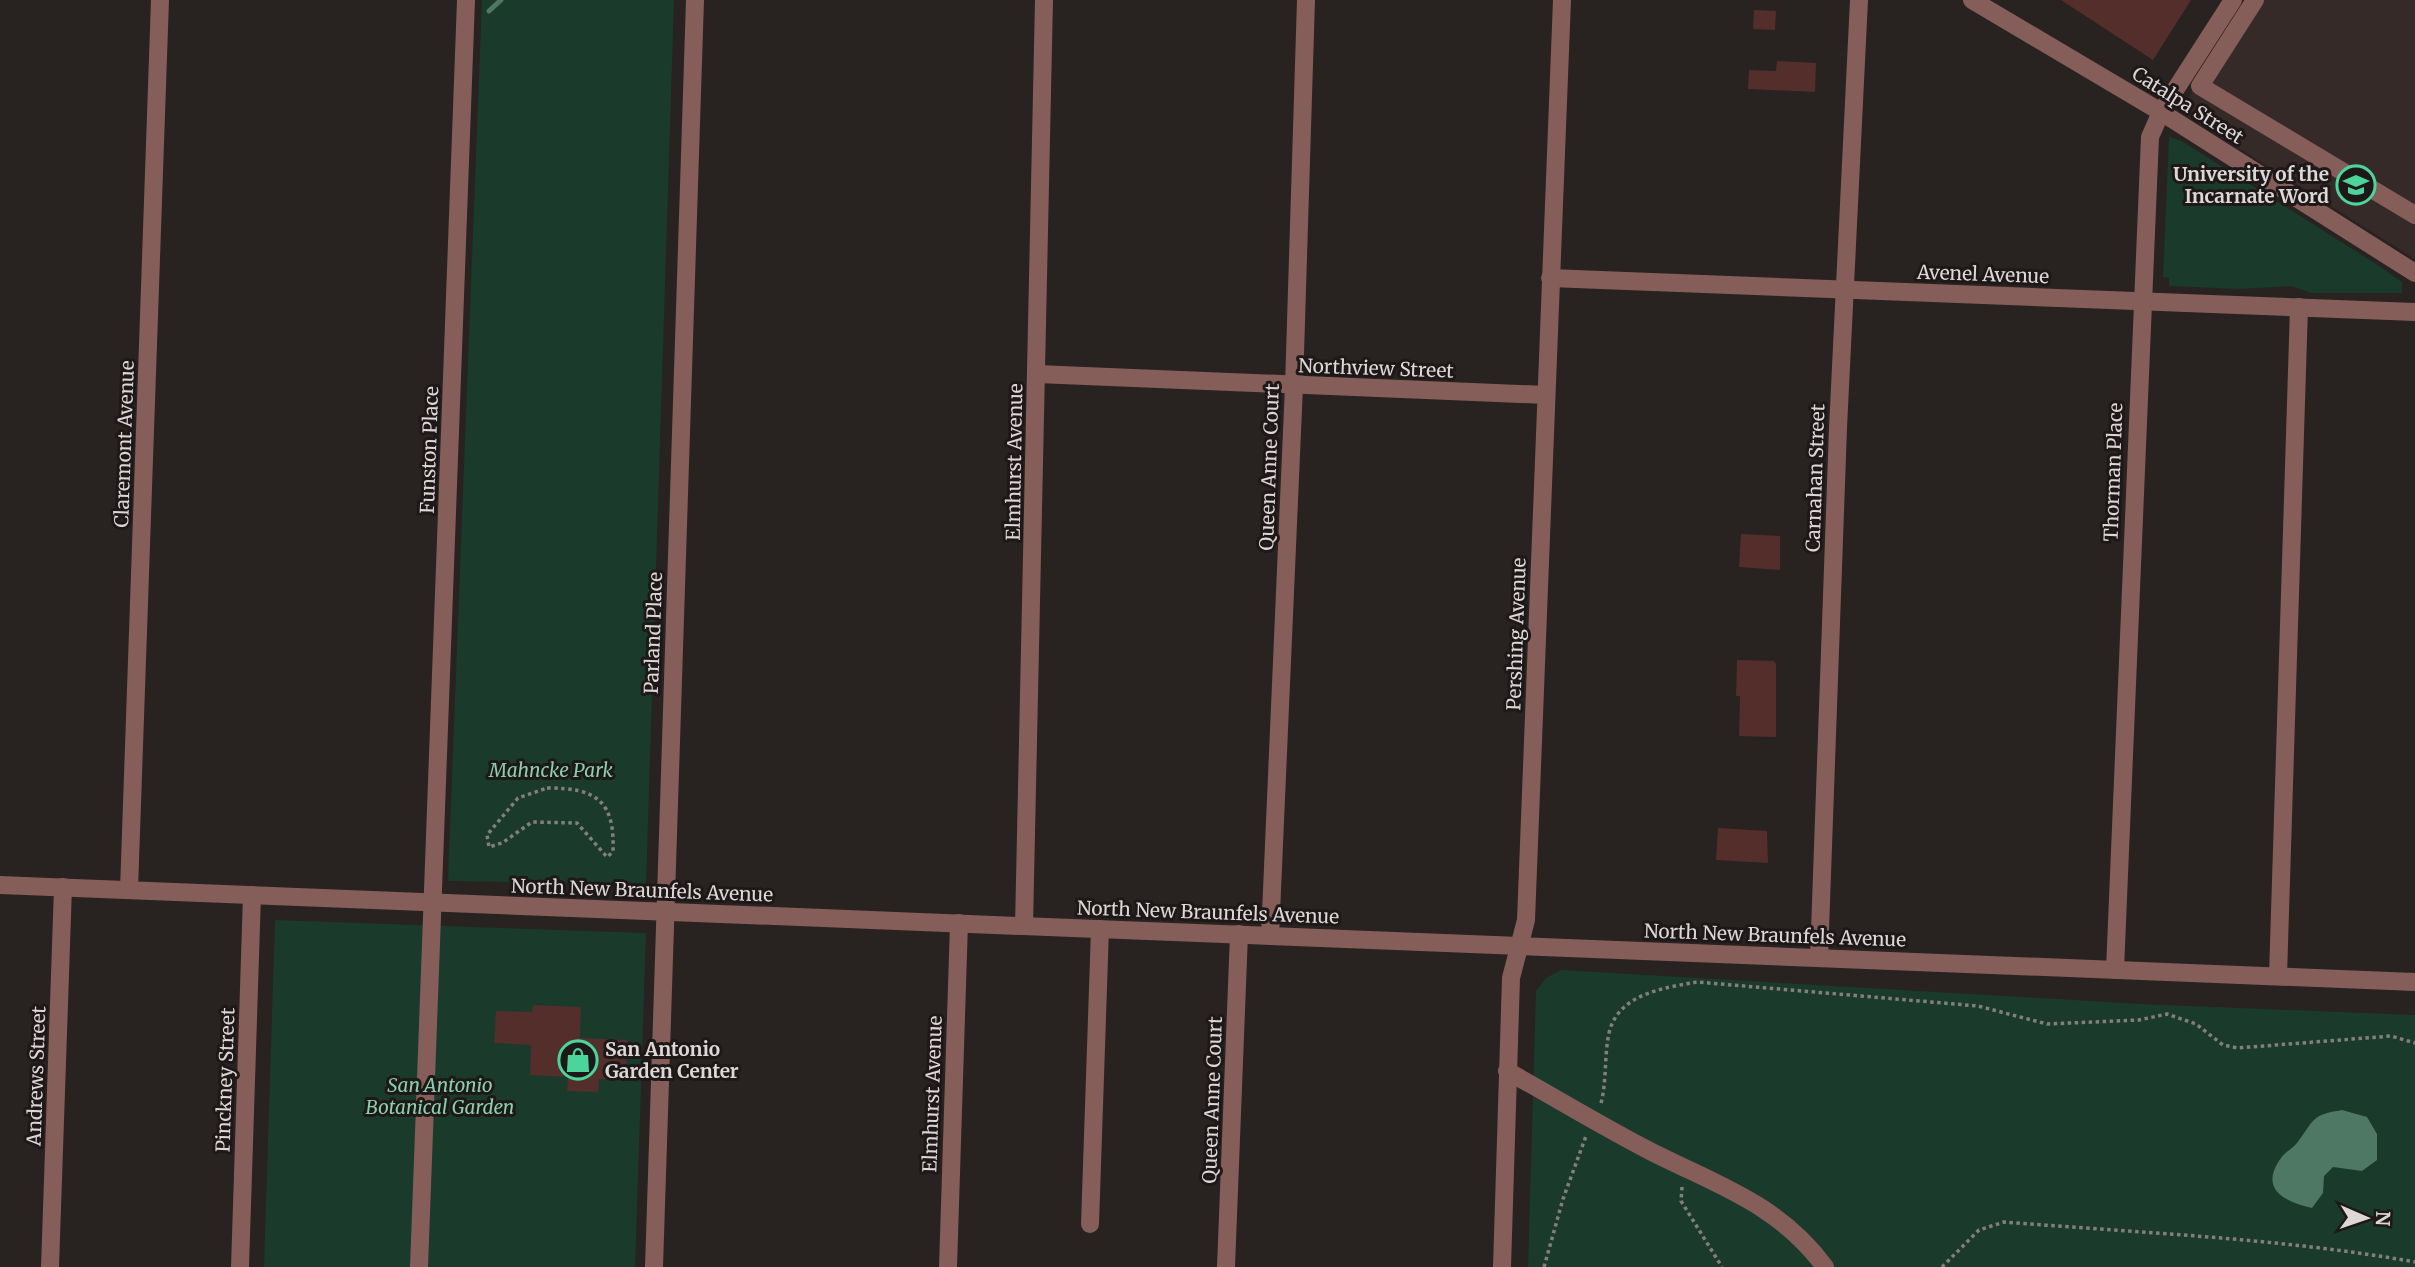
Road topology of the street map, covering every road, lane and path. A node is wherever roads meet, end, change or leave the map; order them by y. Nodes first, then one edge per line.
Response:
1 (160, 0) edge
2 (466, 0) edge
3 (695, 0) edge
4 (1044, 0) edge
5 (1306, 0) edge
6 (1562, 0) edge
7 (1859, 0) edge
8 (1972, 0) edge
9 (2233, 0) edge
10 (2254, 1) edge
11 (2209, 38) junction
12 (2224, 49) junction
13 (2184, 77) junction
14 (2200, 86) junction
15 (2161, 112) junction
16 (2415, 215) edge
17 (2415, 273) edge
18 (1550, 278) junction
19 (1846, 289) junction
20 (2140, 301) junction
21 (2299, 307) junction
22 (2415, 312) edge
23 (1037, 374) junction
24 (1294, 386) junction
25 (1546, 395) junction
26 (607, 857) joint
27 (0, 885) edge
28 (63, 887) junction
29 (129, 890) junction
30 (252, 895) junction
31 (433, 902) junction
32 (664, 912) junction
33 (959, 923) junction
34 (1024, 926) junction
35 (1100, 929) junction
36 (1239, 934) junction
37 (1270, 936) junction
38 (1518, 946) junction
39 (1819, 958) junction
40 (2115, 970) junction
41 (2278, 976) junction
42 (2415, 982) edge
43 (2415, 1042) edge
44 (1507, 1071) junction
45 (1592, 1119) junction
46 (1684, 1168) junction
47 (1090, 1224) dead end
48 (2415, 1262) edge
49 (50, 1267) edge
50 (240, 1267) edge
51 (419, 1267) edge
52 (654, 1267) edge
53 (948, 1267) edge
54 (1226, 1267) edge
55 (1502, 1267) edge
56 (1544, 1267) edge
57 (1721, 1267) edge
58 (1825, 1267) edge
59 (1942, 1267) edge

1 - 29 street, Claremont Avenue
2 - 31 street, Funston Place
3 - 32 street, Parland Place
4 - 23 street, Elmhurst Avenue
5 - 24 street, Queen Anne Court
6 - 18 street, Pershing Avenue
7 - 19 street, Carnahan Street
8 - 15 street, Catalpa Street
9 - 11 street, Thorman Place
10 - 12 street
11 - 12 street
11 - 13 street, Thorman Place
12 - 14 street
13 - 14 street
13 - 15 street, Thorman Place
14 - 16 street
15 - 17 street, Catalpa Street
15 - 20 street, Thorman Place
18 - 19 street, Avenel Avenue
18 - 25 street, Pershing Avenue
19 - 20 street, Avenel Avenue
19 - 39 street, Carnahan Street
20 - 21 street, Avenel Avenue
20 - 40 street, Thorman Place
21 - 22 street, Avenel Avenue
21 - 41 street
23 - 24 street, Northview Street
23 - 34 street, Elmhurst Avenue
24 - 25 street, Northview Street
24 - 37 street, Queen Anne Court
25 - 38 street, Pershing Avenue
26 - 26 path
27 - 28 street, North New Braunfels Avenue
28 - 29 street, North New Braunfels Avenue
28 - 49 street, Andrews Street
29 - 30 street, North New Braunfels Avenue
30 - 31 street, North New Braunfels Avenue
30 - 50 street, Pinckney Street
31 - 32 street, North New Braunfels Avenue
31 - 51 street, Funston Place
32 - 33 street, North New Braunfels Avenue
32 - 52 street, Parland Place
33 - 34 street, North New Braunfels Avenue
33 - 53 street, Elmhurst Avenue
34 - 35 street, North New Braunfels Avenue
35 - 36 street, North New Braunfels Avenue
35 - 47 street
36 - 37 street, North New Braunfels Avenue
36 - 54 street, Queen Anne Court
37 - 38 street, North New Braunfels Avenue
38 - 39 street, North New Braunfels Avenue
38 - 44 street, Pershing Avenue
39 - 40 street, North New Braunfels Avenue
40 - 41 street, North New Braunfels Avenue
41 - 42 street, North New Braunfels Avenue
43 - 45 path
44 - 45 street
44 - 55 street, Pershing Avenue
45 - 46 street
45 - 56 path
46 - 57 path
46 - 58 street
48 - 59 path

